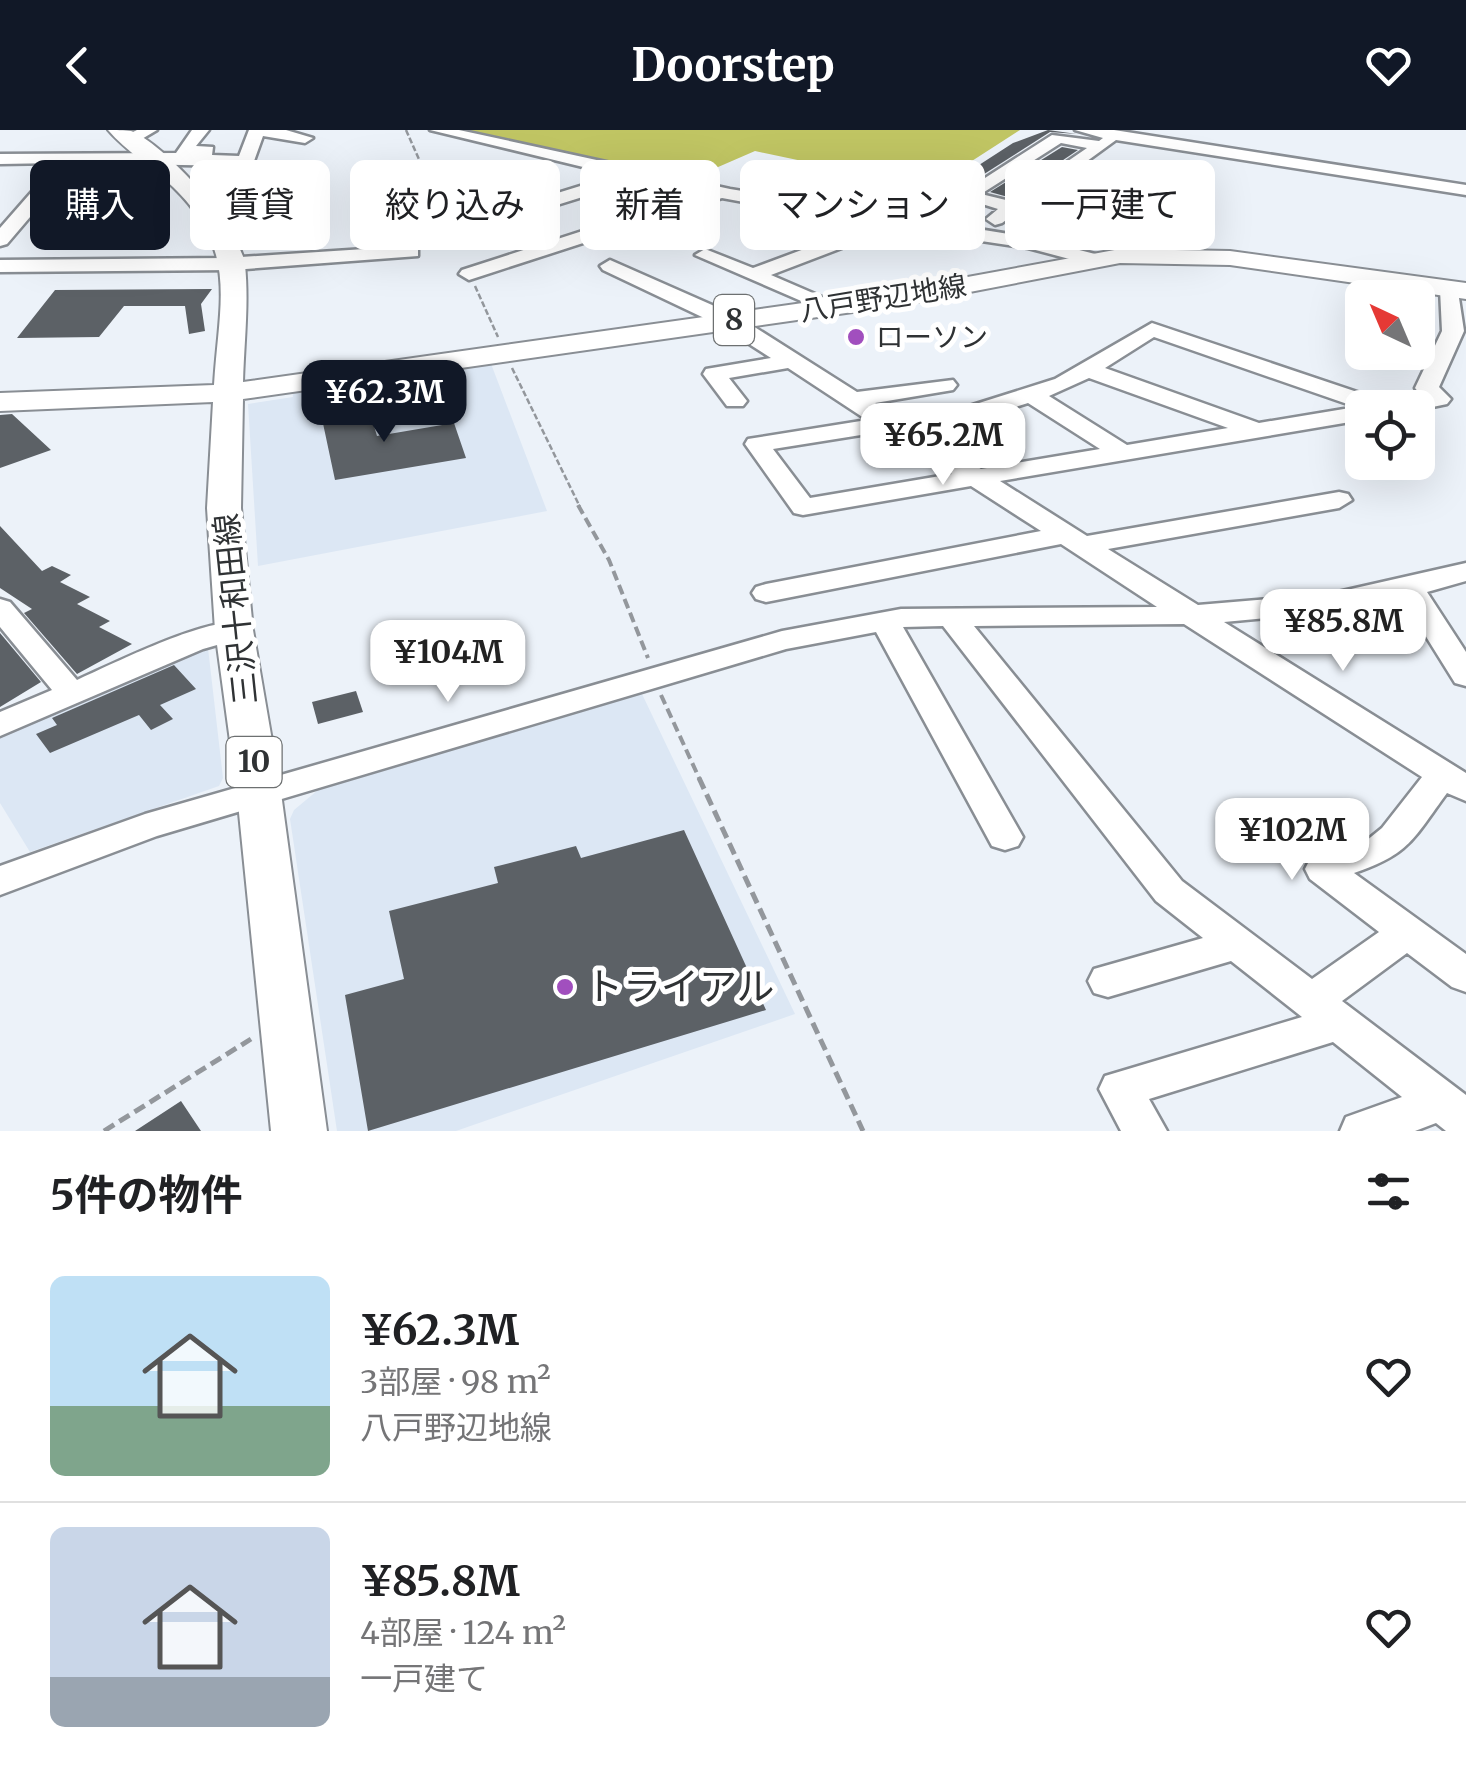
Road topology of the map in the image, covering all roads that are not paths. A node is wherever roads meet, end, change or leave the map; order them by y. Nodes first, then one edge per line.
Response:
1 (201, 130) edge
2 (257, 130) edge
3 (438, 130) edge
4 (1083, 130) edge
5 (1126, 136) junction
6 (305, 138) dead end
7 (136, 139) edge
8 (1103, 146) junction
9 (247, 156) junction
10 (70, 158) joint
11 (0, 159) edge
12 (246, 160) edge
13 (1023, 160) edge
14 (1081, 160) edge
15 (580, 161) edge
16 (1005, 171) edge
17 (1466, 190) edge
18 (190, 192) edge
19 (722, 192) joint
20 (740, 195) edge
21 (30, 201) edge
22 (0, 202) edge
23 (30, 205) edge
24 (1005, 205) edge
25 (1005, 211) edge
26 (985, 231) edge
27 (4, 232) edge
28 (985, 237) edge
29 (228, 250) edge
30 (820, 250) edge
31 (411, 252) dead end
32 (705, 255) dead end
33 (1092, 259) junction
34 (232, 263) junction
35 (0, 266) edge
36 (610, 266) dead end
37 (469, 274) dead end
38 (753, 275) junction
39 (1458, 290) edge
40 (829, 307) junction
41 (729, 321) junction
42 (792, 361) junction
43 (1087, 369) junction
44 (944, 385) dead end
45 (1429, 390) edge
46 (227, 393) junction
47 (1345, 395) edge
48 (1034, 396) junction
49 (854, 400) junction
50 (735, 401) dead end
51 (0, 402) edge
52 (1345, 415) edge
53 (900, 428) junction
54 (1258, 432) junction
55 (1126, 455) junction
56 (977, 476) junction
57 (1339, 500) dead end
58 (1073, 540) junction
59 (1466, 572) edge
60 (1411, 590) junction
61 (766, 593) dead end
62 (0, 608) edge
63 (1187, 612) junction
64 (951, 616) junction
65 (884, 620) junction
66 (234, 630) junction
67 (1466, 676) edge
68 (72, 694) junction
69 (0, 725) edge
70 (1455, 781) edge
71 (259, 793) junction
72 (1005, 836) dead end
73 (0, 881) edge
74 (1407, 932) junction
75 (1237, 944) junction
76 (1466, 976) edge
77 (1108, 980) dead end
78 (1326, 1012) junction
79 (1454, 1111) edge
80 (299, 1131) edge
81 (1145, 1131) edge
82 (1362, 1131) edge

1 - 9 street
2 - 6 street
2 - 9 street
3 - 15 street
4 - 5 street
5 - 8 street
5 - 17 street
7 - 9 street
7 - 10 street
7 - 18 main road, 三沢十和田線 / 10
8 - 13 street
8 - 14 street
9 - 12 street
10 - 11 street
16 - 24 street
19 - 20 street
19 - 37 street
21 - 22 street
23 - 27 street
25 - 26 street
28 - 33 street
29 - 34 main road, 三沢十和田線 / 10
30 - 38 street
31 - 34 street
32 - 38 street
33 - 39 main road, 八戸野辺地線 / 8
33 - 40 main road, 八戸野辺地線 / 8
34 - 35 street
34 - 46 main road, 三沢十和田線 / 10
36 - 41 street
38 - 40 street
39 - 45 street
40 - 41 main road, 八戸野辺地線 / 8
41 - 42 street
41 - 46 main road, 八戸野辺地線 / 8
42 - 49 street
42 - 50 street
43 - 47 street
43 - 48 street
43 - 54 street
44 - 49 street
46 - 51 main road, 八戸野辺地線 / 8
46 - 66 main road, 三沢十和田線 / 10
48 - 53 street
48 - 55 street
49 - 53 street
52 - 54 street
53 - 56 street
53 - 56 street
54 - 55 street
55 - 56 street
56 - 58 street
57 - 58 street
58 - 61 street
58 - 63 street
59 - 60 street
60 - 63 street
60 - 67 street
62 - 68 street
63 - 64 street
63 - 70 street
64 - 65 street
64 - 75 street
65 - 71 street
65 - 72 street
66 - 68 street
66 - 71 main road, 三沢十和田線 / 10
68 - 69 street
70 - 74 street
71 - 73 street
71 - 80 main road, 三沢十和田線 / 10
74 - 76 street
74 - 78 street
75 - 77 street
75 - 78 street
78 - 79 street
78 - 81 street
79 - 82 street

